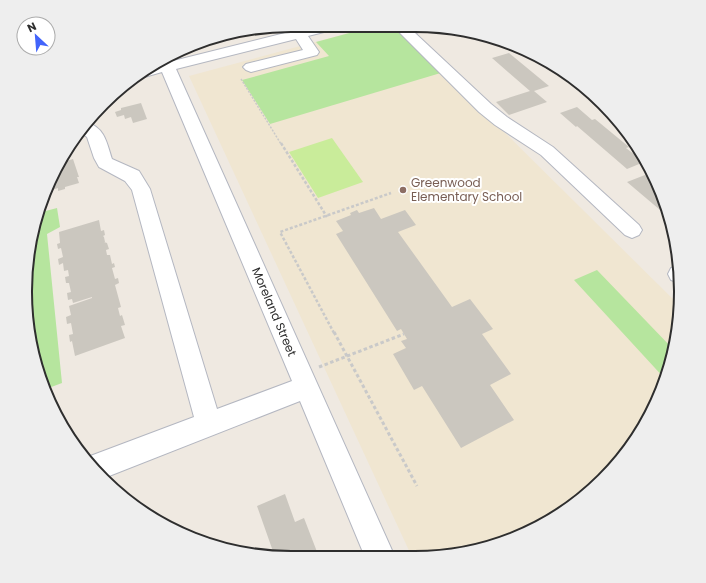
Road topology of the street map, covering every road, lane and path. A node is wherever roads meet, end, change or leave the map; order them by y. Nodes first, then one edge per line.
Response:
1 (307, 32) edge
2 (406, 32) edge
3 (300, 34) junction
4 (175, 60) edge
5 (167, 64) edge
6 (245, 71) joint
7 (90, 129) edge
8 (391, 193) dead end
9 (326, 217) junction
10 (632, 230) dead end
11 (404, 334) dead end
12 (346, 356) junction
13 (304, 381) junction
14 (209, 424) junction
15 (99, 466) edge
16 (417, 486) dead end
17 (377, 551) edge

1 - 3 street
2 - 10 street
3 - 4 street
3 - 6 street
5 - 13 street, Moreland Street
6 - 9 path
7 - 14 street
8 - 9 path
9 - 12 path
11 - 12 path
12 - 13 path
12 - 16 path
13 - 14 street
13 - 17 street, Moreland Street
14 - 15 street

